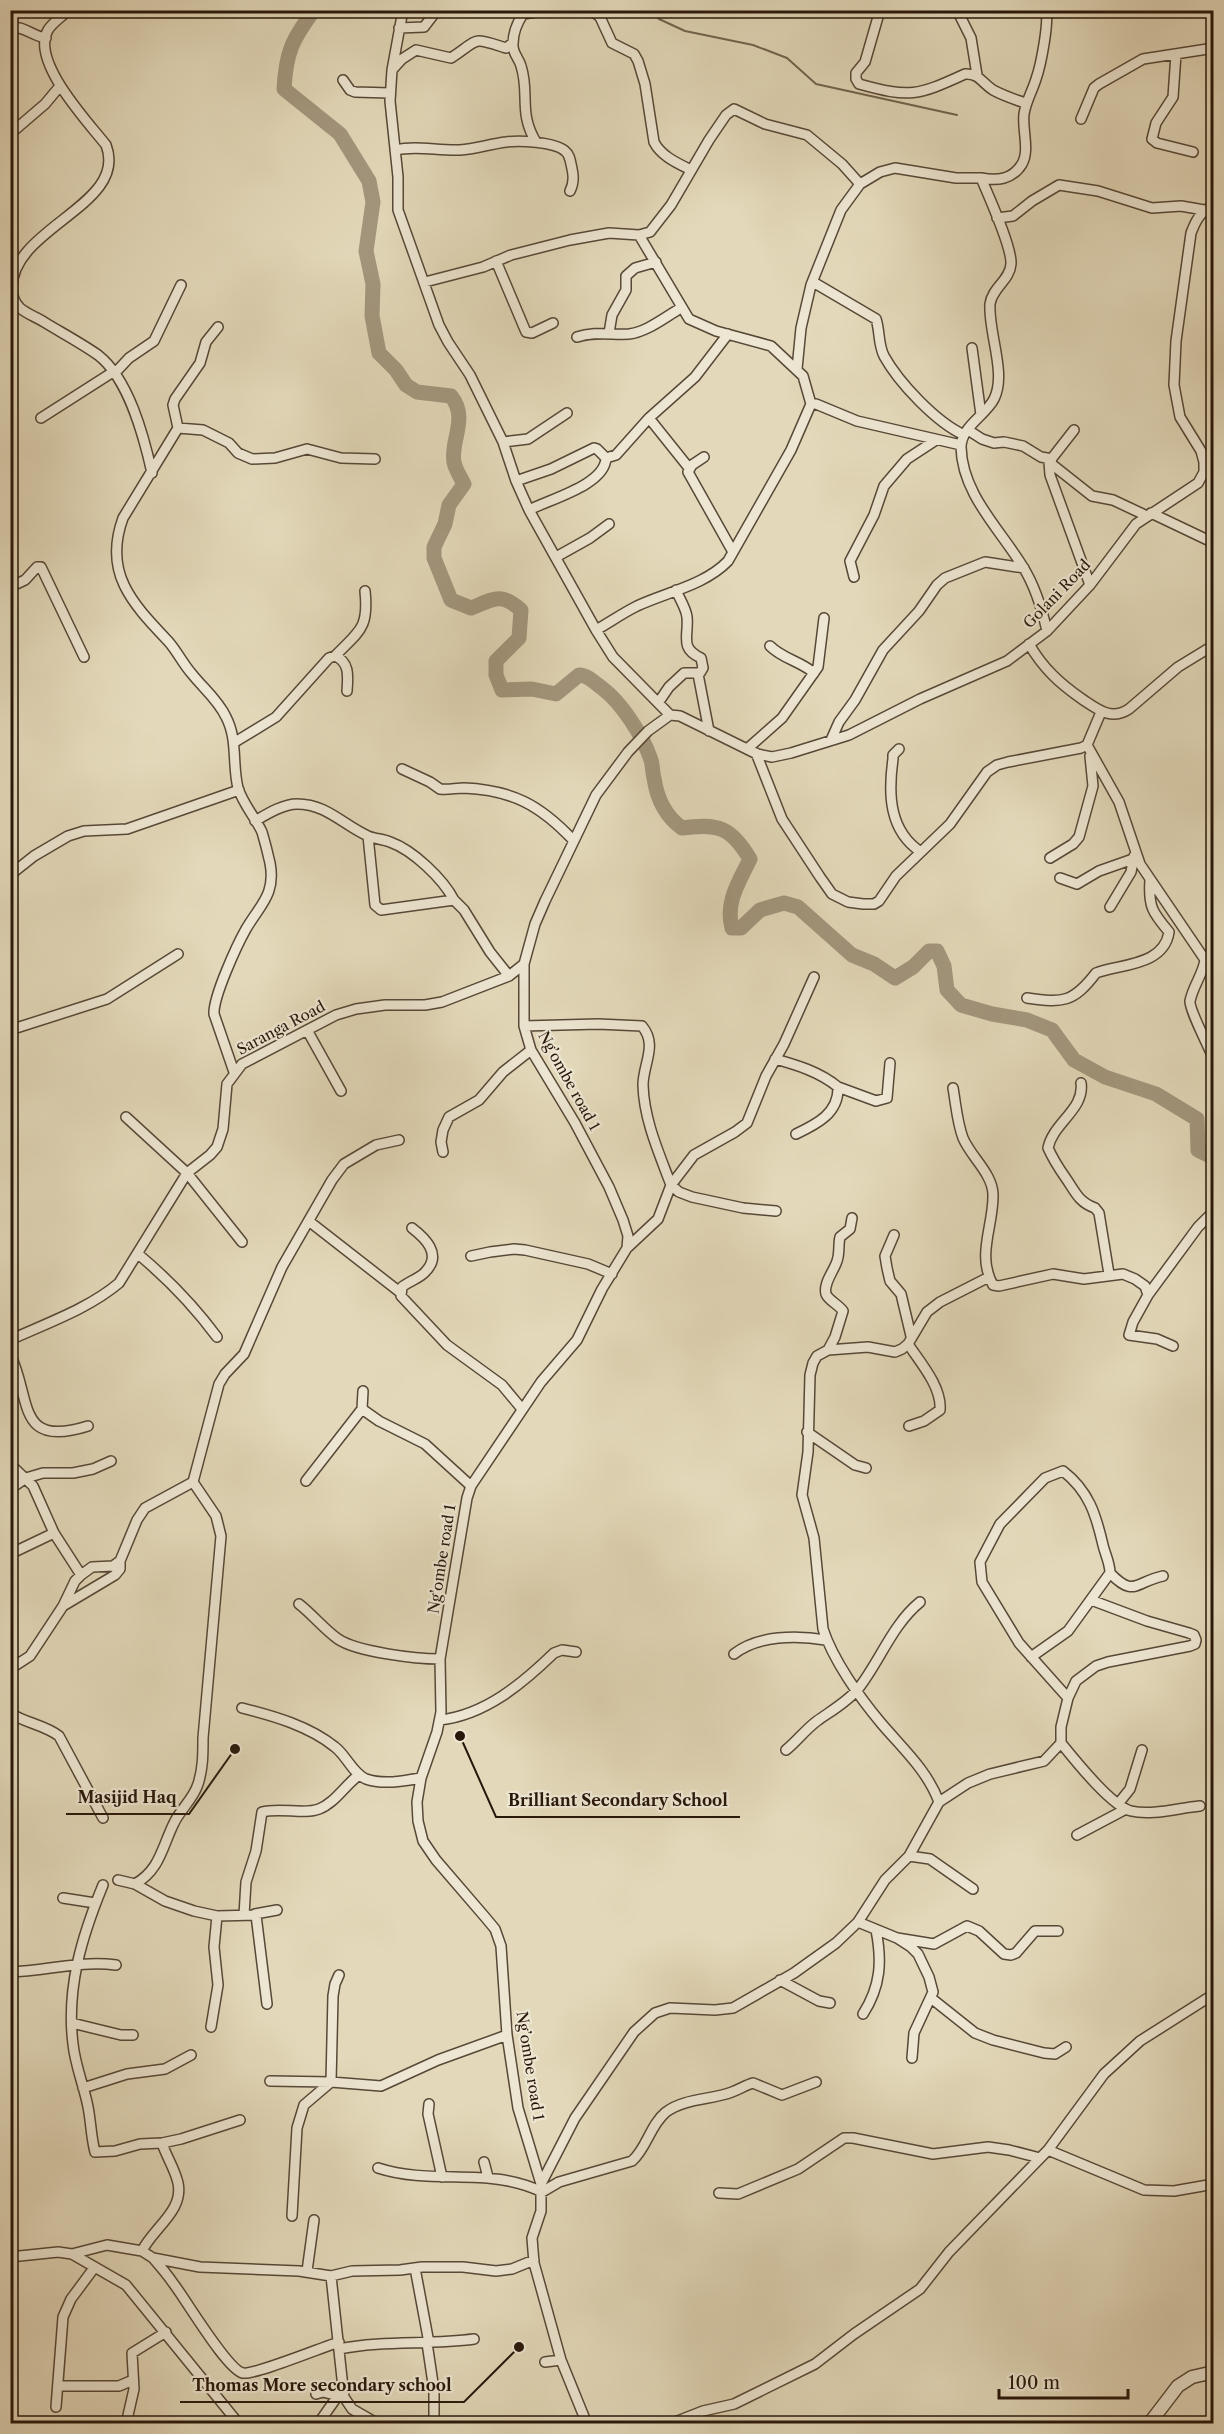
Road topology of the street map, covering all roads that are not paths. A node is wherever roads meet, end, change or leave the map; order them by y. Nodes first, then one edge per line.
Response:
1 (68, 10) edge
2 (403, 10) edge
3 (437, 10) edge
4 (549, 10) edge
5 (591, 10) edge
6 (880, 10) edge
7 (957, 10) edge
8 (1047, 11) edge
9 (520, 12) edge
10 (10, 27) edge
11 (399, 28) junction
12 (45, 38) junction
13 (513, 44) junction
14 (1214, 48) edge
15 (1176, 54) junction
16 (392, 70) junction
17 (977, 75) junction
18 (343, 80) dead end
19 (60, 86) junction
20 (390, 93) junction
21 (1025, 103) junction
22 (1081, 119) dead end
23 (10, 134) edge
24 (536, 142) junction
25 (395, 150) junction
26 (1193, 152) dead end
27 (691, 170) junction
28 (981, 178) junction
29 (860, 184) junction
30 (570, 190) dead end
31 (1214, 205) edge
32 (1204, 210) junction
33 (997, 218) junction
34 (639, 235) junction
35 (496, 261) junction
36 (656, 262) junction
37 (425, 282) junction
38 (813, 282) junction
39 (181, 285) dead end
40 (681, 308) junction
41 (553, 323) dead end
42 (218, 327) dead end
43 (609, 333) junction
44 (728, 334) junction
45 (577, 337) dead end
46 (972, 348) dead end
47 (797, 369) junction
48 (114, 373) junction
49 (811, 404) junction
50 (567, 413) dead end
51 (981, 415) junction
52 (41, 418) dead end
53 (649, 418) junction
54 (178, 428) junction
55 (1074, 430) dead end
56 (966, 433) junction
57 (936, 440) junction
58 (503, 442) junction
59 (961, 445) junction
60 (704, 457) dead end
61 (606, 458) junction
62 (375, 459) dead end
63 (1051, 461) junction
64 (689, 468) junction
65 (152, 473) junction
66 (516, 481) junction
67 (529, 510) junction
68 (1149, 514) junction
69 (609, 524) dead end
70 (1214, 543) edge
71 (733, 552) junction
72 (556, 557) junction
73 (1024, 568) junction
74 (854, 577) dead end
75 (1090, 585) junction
76 (10, 587) edge
77 (676, 590) junction
78 (365, 591) dead end
79 (824, 618) dead end
80 (597, 630) junction
81 (1047, 631) junction
82 (1029, 644) junction
83 (1214, 645) edge
84 (770, 646) dead end
85 (335, 656) junction
86 (84, 657) dead end
87 (814, 673) junction
88 (698, 674) junction
89 (346, 691) dead end
90 (658, 703) junction
91 (1101, 712) junction
92 (670, 715) junction
93 (709, 730) junction
94 (831, 740) junction
95 (235, 742) junction
96 (1088, 748) junction
97 (899, 749) dead end
98 (751, 751) junction
99 (402, 769) dead end
100 (239, 790) junction
101 (255, 820) junction
102 (368, 836) junction
103 (573, 840) junction
104 (921, 852) junction
105 (1134, 855) junction
106 (1050, 858) dead end
107 (10, 875) edge
108 (1060, 878) dead end
109 (1150, 880) junction
110 (454, 900) junction
111 (1110, 907) dead end
112 (178, 954) dead end
113 (524, 964) junction
114 (1210, 966) edge
115 (509, 976) junction
116 (814, 977) dead end
117 (1027, 998) dead end
118 (524, 1026) junction
119 (10, 1030) edge
120 (307, 1030) junction
121 (531, 1050) junction
122 (775, 1059) junction
123 (1214, 1059) edge
124 (890, 1063) dead end
125 (234, 1072) junction
126 (1081, 1083) dead end
127 (838, 1087) junction
128 (953, 1088) dead end
129 (341, 1090) dead end
130 (126, 1117) dead end
131 (796, 1134) dead end
132 (399, 1140) dead end
133 (443, 1152) dead end
134 (186, 1173) junction
135 (671, 1185) junction
136 (776, 1211) dead end
137 (1214, 1211) edge
138 (852, 1218) dead end
139 (310, 1222) junction
140 (412, 1228) dead end
141 (894, 1235) dead end
142 (242, 1242) dead end
143 (627, 1248) junction
144 (138, 1254) junction
145 (471, 1256) dead end
146 (612, 1274) junction
147 (1109, 1274) junction
148 (988, 1277) junction
149 (401, 1293) junction
150 (1148, 1295) junction
151 (217, 1337) dead end
152 (10, 1340) edge
153 (910, 1340) junction
154 (1173, 1346) dead end
155 (828, 1350) junction
156 (10, 1354) edge
157 (363, 1391) dead end
158 (362, 1409) junction
159 (522, 1409) junction
160 (909, 1425) dead end
161 (88, 1426) dead end
162 (807, 1432) junction
163 (111, 1461) dead end
164 (10, 1464) edge
165 (866, 1468) dead end
166 (26, 1478) junction
167 (306, 1481) dead end
168 (193, 1482) junction
169 (471, 1486) junction
170 (10, 1489) edge
171 (54, 1533) junction
172 (10, 1554) edge
173 (120, 1561) junction
174 (1110, 1573) junction
175 (81, 1575) junction
176 (1163, 1576) dead end
177 (1091, 1600) junction
178 (920, 1602) dead end
179 (299, 1604) dead end
180 (63, 1606) junction
181 (826, 1640) junction
182 (576, 1652) dead end
183 (734, 1654) dead end
184 (1031, 1657) junction
185 (440, 1659) junction
186 (10, 1669) edge
187 (857, 1690) junction
188 (1068, 1698) junction
189 (242, 1708) dead end
190 (10, 1713) edge
191 (440, 1720) junction
192 (1061, 1743) junction
193 (786, 1750) dead end
194 (1142, 1750) dead end
195 (359, 1775) junction
196 (421, 1778) junction
197 (939, 1802) junction
198 (1200, 1806) dead end
199 (1122, 1807) junction
200 (103, 1818) dead end
201 (1077, 1835) dead end
202 (909, 1856) junction
203 (118, 1880) dead end
204 (135, 1884) junction
205 (103, 1885) dead end
206 (973, 1889) dead end
207 (63, 1898) dead end
208 (94, 1903) junction
209 (277, 1910) dead end
210 (255, 1914) junction
211 (244, 1915) junction
212 (217, 1916) junction
213 (858, 1922) junction
214 (876, 1930) junction
215 (1058, 1931) dead end
216 (897, 1938) junction
217 (76, 1964) junction
218 (116, 1965) dead end
219 (10, 1972) edge
220 (339, 1975) dead end
221 (780, 1980) junction
222 (1214, 1994) edge
223 (931, 1998) junction
224 (830, 2003) dead end
225 (267, 2004) dead end
226 (863, 2014) dead end
227 (72, 2023) junction
228 (211, 2027) dead end
229 (133, 2035) dead end
230 (507, 2035) junction
231 (1066, 2047) dead end
232 (191, 2055) dead end
233 (912, 2058) dead end
234 (270, 2082) dead end
235 (331, 2082) junction
236 (816, 2082) dead end
237 (83, 2088) junction
238 (429, 2104) dead end
239 (240, 2120) dead end
240 (162, 2143) junction
241 (1048, 2150) junction
242 (1040, 2158) junction
243 (484, 2162) dead end
244 (378, 2168) dead end
245 (442, 2177) junction
246 (488, 2177) junction
247 (1214, 2184) edge
248 (542, 2188) junction
249 (719, 2193) dead end
250 (292, 2216) dead end
251 (314, 2220) dead end
252 (142, 2251) junction
253 (72, 2254) junction
254 (10, 2257) edge
255 (153, 2258) junction
256 (534, 2260) junction
257 (94, 2268) junction
258 (415, 2268) junction
259 (307, 2271) junction
260 (331, 2276) junction
261 (166, 2332) junction
262 (474, 2339) dead end
263 (428, 2343) junction
264 (339, 2345) junction
265 (561, 2360) junction
266 (544, 2362) dead end
267 (1214, 2372) edge
268 (134, 2380) junction
269 (60, 2386) junction
270 (316, 2394) dead end
271 (341, 2397) junction
272 (56, 2407) dead end
273 (673, 2423) edge
274 (126, 2424) edge
275 (239, 2424) edge
276 (318, 2424) edge
277 (378, 2424) edge
278 (436, 2424) edge
279 (587, 2424) edge
280 (701, 2424) edge
281 (1149, 2424) edge

1 - 12 street
2 - 11 street
3 - 11 street
4 - 9 street
5 - 27 street
6 - 17 street
7 - 17 street
8 - 21 street
9 - 13 street
10 - 12 street
11 - 16 street
12 - 19 street
13 - 16 street
13 - 24 street
14 - 15 street
15 - 22 street
15 - 26 street
16 - 20 street
17 - 21 street
18 - 20 street
19 - 23 street
19 - 48 street
20 - 25 street
21 - 28 street
24 - 25 street
24 - 30 street
25 - 37 street
27 - 29 street
27 - 34 street
28 - 29 street
28 - 33 street
29 - 38 street
31 - 32 street
32 - 33 street
32 - 68 street, Golani Road
33 - 51 street
34 - 35 street
34 - 36 street
35 - 37 street
35 - 41 street
36 - 40 street
36 - 43 street
37 - 58 street
38 - 47 street
38 - 56 street
39 - 48 street
40 - 43 street
40 - 44 street
42 - 54 street
43 - 45 street
44 - 47 street
44 - 53 street
46 - 51 street
47 - 49 street
48 - 52 street
48 - 65 street
49 - 57 street
49 - 71 street
50 - 58 street
51 - 56 street
53 - 61 street
53 - 64 street
54 - 62 street
54 - 65 street
55 - 63 street
56 - 59 street
56 - 63 street
57 - 59 street
57 - 74 street
58 - 66 street
59 - 73 street
60 - 64 street
61 - 66 street
61 - 67 street
63 - 68 street
63 - 75 street
64 - 71 street
65 - 95 street
66 - 67 street
67 - 72 street
68 - 70 street
68 - 75 street, Golani Road
69 - 72 street
71 - 77 street
72 - 80 street
73 - 81 street
73 - 94 street
75 - 81 street, Golani Road
76 - 86 street
77 - 80 street
77 - 88 street
78 - 85 street
79 - 87 street
80 - 90 street
81 - 82 street, Golani Road
82 - 91 street
82 - 94 street, Golani Road
83 - 91 street
84 - 87 street
85 - 89 street
85 - 95 street
87 - 98 street
88 - 90 street
88 - 93 street
90 - 92 street
91 - 96 street
92 - 93 street, Golani Road
92 - 103 street, Ng’ombe road 1
93 - 98 street, Golani Road
94 - 98 street, Golani Road
95 - 100 street
96 - 104 street
96 - 105 street
96 - 106 street
97 - 104 street
98 - 104 street
99 - 103 street
100 - 101 street
100 - 107 street
101 - 102 street
101 - 125 street
102 - 110 street
102 - 110 street
103 - 113 street, Ng’ombe road 1
105 - 108 street
105 - 109 street
105 - 111 street
109 - 114 street
109 - 117 street
110 - 115 street
112 - 119 street
113 - 115 street, Saranga Road
113 - 118 street, Ng’ombe road 1
114 - 123 street
115 - 120 street, Saranga Road
116 - 122 street
118 - 121 street, Ng’ombe road 1
118 - 135 street
120 - 125 street, Saranga Road
120 - 129 street
121 - 133 street
121 - 143 street, Ng’ombe road 1
122 - 127 street
122 - 135 street
124 - 127 street
125 - 134 street, Saranga Road
126 - 147 street
127 - 131 street
128 - 148 street
130 - 134 street
132 - 139 street
134 - 142 street
134 - 144 street, Saranga Road
135 - 136 street
135 - 143 street
137 - 150 street
138 - 155 street
139 - 149 street
139 - 168 street
140 - 149 street
141 - 153 street
143 - 146 street, Ng’ombe road 1
144 - 151 street
144 - 152 street, Saranga Road
145 - 146 street
146 - 159 street, Ng’ombe road 1
147 - 148 street
147 - 150 street
148 - 153 street
149 - 159 street
150 - 154 street
153 - 155 street
153 - 160 street
155 - 162 street
156 - 161 street
157 - 158 street
158 - 167 street
158 - 169 street
159 - 169 street, Ng’ombe road 1
162 - 165 street
162 - 181 street
163 - 166 street
164 - 166 street
166 - 170 street
166 - 171 street
168 - 173 street
168 - 204 street
169 - 185 street, Ng’ombe road 1
171 - 172 street
171 - 175 street
173 - 175 street
173 - 180 street
174 - 176 street
174 - 177 street
174 - 184 street
175 - 180 street
177 - 184 street
177 - 188 street
178 - 187 street
179 - 185 street
180 - 186 street
181 - 183 street
181 - 187 street
182 - 191 street
184 - 188 street
185 - 191 street, Ng’ombe road 1
187 - 193 street
187 - 197 street
188 - 192 street
189 - 195 street
190 - 200 street
191 - 196 street, Ng’ombe road 1
192 - 197 street
192 - 199 street
194 - 199 street
195 - 196 street
195 - 211 street
196 - 230 street, Ng’ombe road 1
197 - 202 street
198 - 199 street
199 - 201 street
202 - 206 street
202 - 213 street
203 - 204 street
204 - 212 street
205 - 208 street
207 - 208 street
208 - 217 street
209 - 210 street
210 - 211 street
210 - 225 street
211 - 212 street
212 - 228 street
213 - 214 street
213 - 221 street
214 - 216 street
214 - 226 street
215 - 216 street
216 - 223 street
217 - 218 street
217 - 219 street
217 - 227 street
220 - 235 street
221 - 224 street
221 - 248 street
222 - 241 street
223 - 231 street
223 - 233 street
227 - 229 street
227 - 237 street
230 - 235 street
230 - 248 street, Ng’ombe road 1
232 - 237 street
234 - 235 street
235 - 250 street
236 - 248 street
237 - 240 street
238 - 245 street
239 - 240 street
240 - 252 street
241 - 242 street
241 - 247 street
242 - 249 street
242 - 273 street
243 - 246 street
244 - 245 street
245 - 246 street
246 - 248 street
248 - 256 street, Ng’ombe road 1
251 - 259 street
252 - 253 street
252 - 255 street
253 - 254 street
253 - 257 street
255 - 259 street
255 - 264 street
256 - 258 street
256 - 265 street, Ng’ombe road 1
257 - 261 street
257 - 269 street
258 - 260 street
258 - 263 street
259 - 260 street
260 - 264 street
261 - 268 street
261 - 275 street
262 - 263 street
263 - 264 street
263 - 278 street
264 - 271 street
265 - 266 street
265 - 279 street, Ng’ombe road 1
267 - 281 street
268 - 269 street
268 - 274 street
269 - 272 street
270 - 271 street
271 - 276 street
271 - 277 street
273 - 280 street

